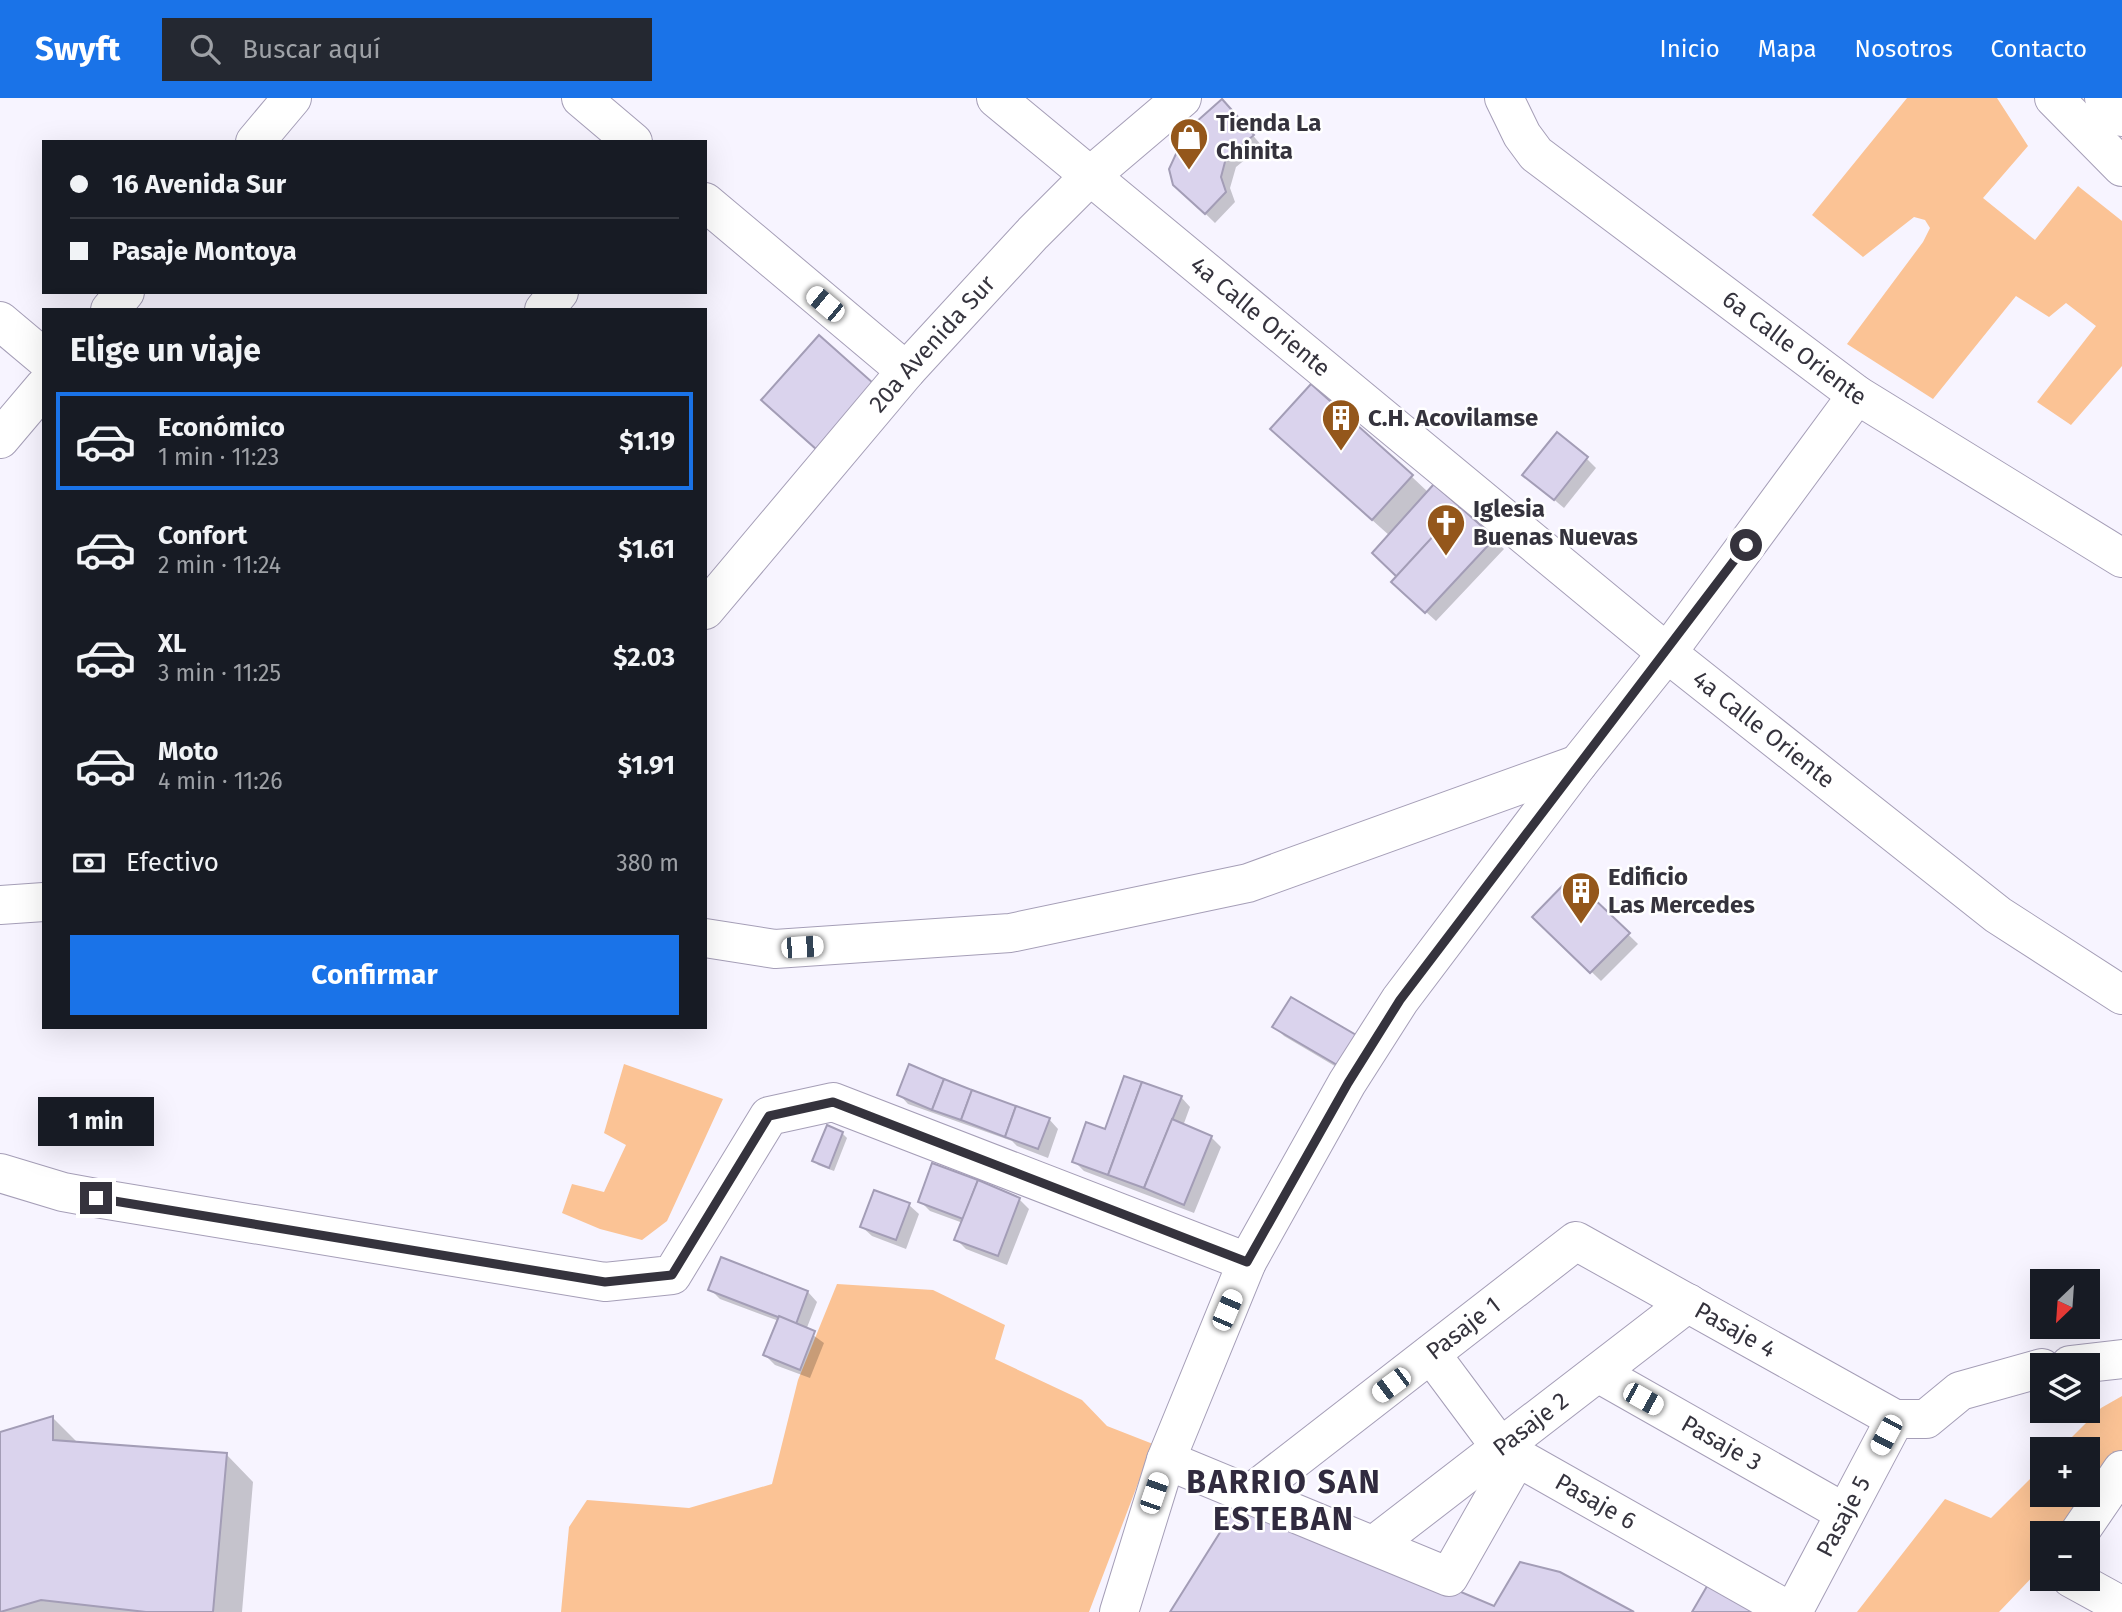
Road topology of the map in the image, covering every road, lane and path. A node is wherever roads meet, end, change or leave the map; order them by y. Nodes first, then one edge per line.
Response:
1 (292, 98) edge
2 (581, 98) edge
3 (996, 98) edge
4 (1182, 98) edge
5 (1504, 98) edge
6 (2054, 98) edge
7 (2104, 98) edge
8 (2122, 117) edge
9 (257, 140) edge
10 (631, 140) edge
11 (2122, 167) edge
12 (1089, 177) junction
13 (707, 204) edge
14 (123, 294) edge
15 (557, 294) edge
16 (112, 308) edge
17 (546, 308) edge
18 (0, 321) edge
19 (42, 356) edge
20 (906, 371) junction
21 (42, 389) edge
22 (1857, 395) junction
23 (0, 439) edge
24 (2122, 558) edge
25 (707, 608) edge
26 (1667, 653) junction
27 (1578, 764) junction
28 (707, 938) edge
29 (2122, 995) edge
30 (0, 1172) edge
31 (1576, 1241) joint
32 (1247, 1262) junction
33 (1688, 1303) junction
34 (1431, 1354) junction
35 (2122, 1359) edge
36 (2100, 1362) edge
37 (2030, 1371) edge
38 (1598, 1373) junction
39 (1895, 1419) junction
40 (1509, 1452) junction
41 (1166, 1460) junction
42 (2122, 1470) edge
43 (1250, 1494) junction
44 (1845, 1513) junction
45 (2088, 1521) edge
46 (1374, 1545) junction
47 (2095, 1591) edge
48 (2122, 1606) edge
49 (1119, 1612) edge
50 (1792, 1612) edge

1 - 9 main road
2 - 10 main road
3 - 12 main road, 4a Calle Oriente
4 - 12 main road, 20a Avenida Sur
5 - 22 main road, 6a Calle Oriente
6 - 11 main road
7 - 8 main road
12 - 20 main road, 20a Avenida Sur
12 - 26 main road, 4a Calle Oriente
13 - 20 main road
14 - 16 main road
15 - 17 main road
18 - 19 main road
20 - 25 main road, 20a Avenida Sur
21 - 23 main road
22 - 24 main road, 6a Calle Oriente
22 - 26 main road
26 - 27 main road
26 - 29 main road, 4a Calle Oriente
27 - 28 main road
27 - 32 main road
30 - 32 main road
31 - 33 main road, Pasaje 4
31 - 34 main road, Pasaje 1
32 - 41 main road
33 - 38 main road, Pasaje 2
33 - 39 main road, Pasaje 4
34 - 40 main road, Pasaje 6
34 - 43 main road, Pasaje 1
35 - 36 main road
37 - 39 main road
38 - 40 main road, Pasaje 2
38 - 44 main road, Pasaje 3
39 - 44 main road, Pasaje 5
40 - 46 main road, Pasaje 2
40 - 46 main road
40 - 50 main road, Pasaje 6
41 - 43 main road
41 - 49 main road
42 - 45 main road
43 - 46 main road
44 - 50 main road, Pasaje 5
47 - 48 main road

